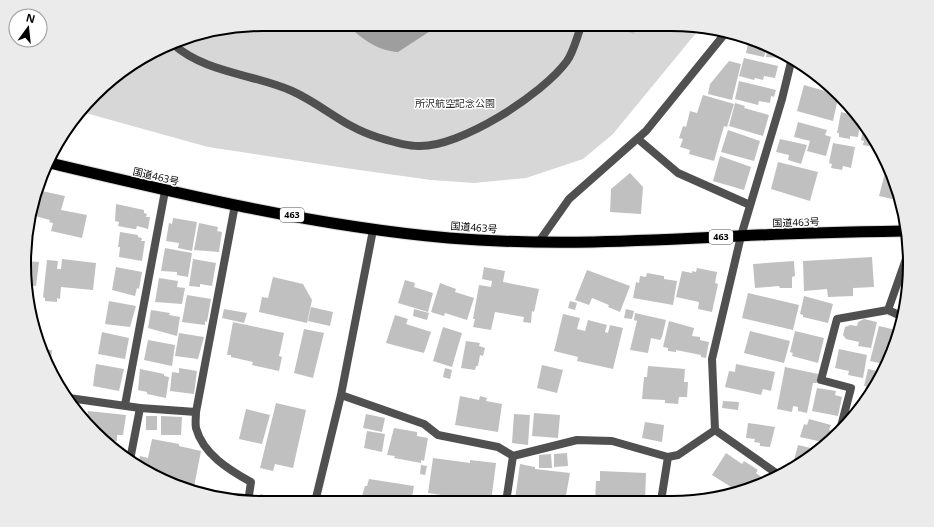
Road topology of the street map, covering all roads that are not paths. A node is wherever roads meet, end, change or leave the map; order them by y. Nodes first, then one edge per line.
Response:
1 (579, 31) edge
2 (722, 37) edge
3 (177, 48) edge
4 (790, 64) edge
5 (638, 139) junction
6 (54, 164) edge
7 (165, 191) junction
8 (235, 205) junction
9 (750, 205) junction
10 (372, 230) junction
11 (901, 230) edge
12 (741, 236) junction
13 (538, 243) junction
14 (903, 268) edge
15 (888, 310) junction
16 (898, 314) edge
17 (341, 395) junction
18 (74, 399) edge
19 (126, 405) junction
20 (140, 408) junction
21 (196, 412) junction
22 (843, 419) edge
23 (715, 430) junction
24 (131, 455) edge
25 (513, 456) junction
26 (668, 457) junction
27 (774, 471) edge
28 (249, 496) edge
29 (316, 496) edge
30 (507, 496) edge
31 (662, 496) edge

1 - 3 street
2 - 5 street
4 - 9 street
5 - 9 street
5 - 13 street
6 - 7 highway, 国道463号 / 463
7 - 8 highway, 国道463号 / 463
7 - 19 street
8 - 10 highway, 国道463号 / 463
8 - 21 street
9 - 12 street
10 - 13 highway, 国道463号 / 463
10 - 17 street
11 - 12 highway, 国道463号 / 463
12 - 13 highway, 国道463号 / 463
12 - 23 street
14 - 15 street
15 - 16 street
15 - 22 street
17 - 25 street
17 - 29 street
18 - 19 street
19 - 20 street
20 - 21 street
20 - 24 street
21 - 28 street
23 - 26 street
23 - 27 street
25 - 26 street
25 - 30 street
26 - 31 street

